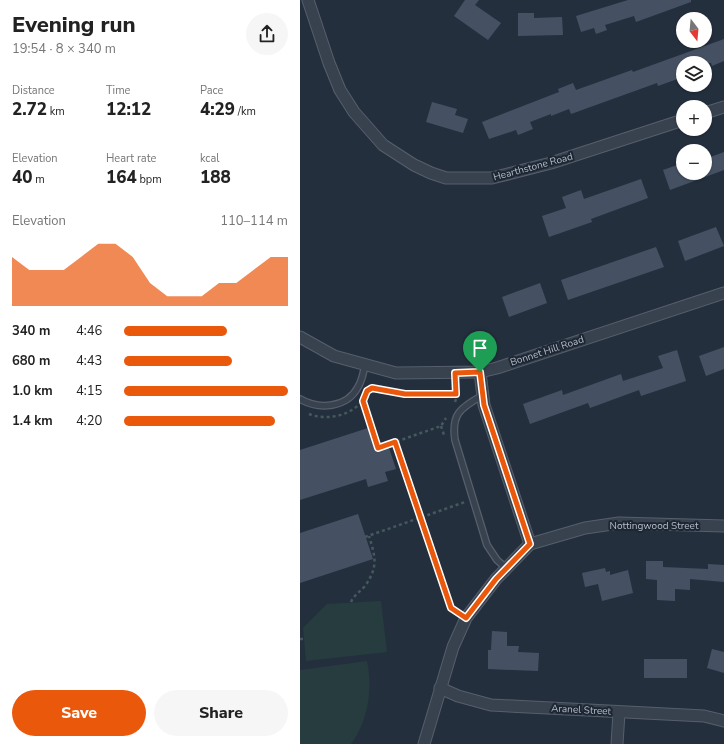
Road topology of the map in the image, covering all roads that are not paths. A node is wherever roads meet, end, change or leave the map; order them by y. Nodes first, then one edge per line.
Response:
1 (308, 0) edge
2 (724, 107) edge
3 (712, 111) edge
4 (676, 122) edge
5 (724, 293) edge
6 (300, 337) edge
7 (365, 366) junction
8 (480, 372) junction
9 (483, 394) junction
10 (300, 399) edge
11 (724, 526) edge
12 (530, 544) junction
13 (506, 568) junction
14 (440, 688) junction
15 (619, 713) junction
16 (724, 721) edge
17 (424, 744) edge
18 (617, 744) edge

1 - 4 street, Hearthstone Road
2 - 3 street
5 - 8 street, Bonnet Hill Road
6 - 7 street, Bonnet Hill Road
7 - 8 street, Bonnet Hill Road
7 - 10 lane
8 - 9 street
9 - 12 street
9 - 13 lane
11 - 12 street, Nottingwood Street
12 - 13 street, Nottingwood Street
13 - 14 street, Nottingwood Street
14 - 15 street, Aranel Street
14 - 17 street, Nottingwood Street
15 - 16 street, Aranel Street
15 - 18 street

